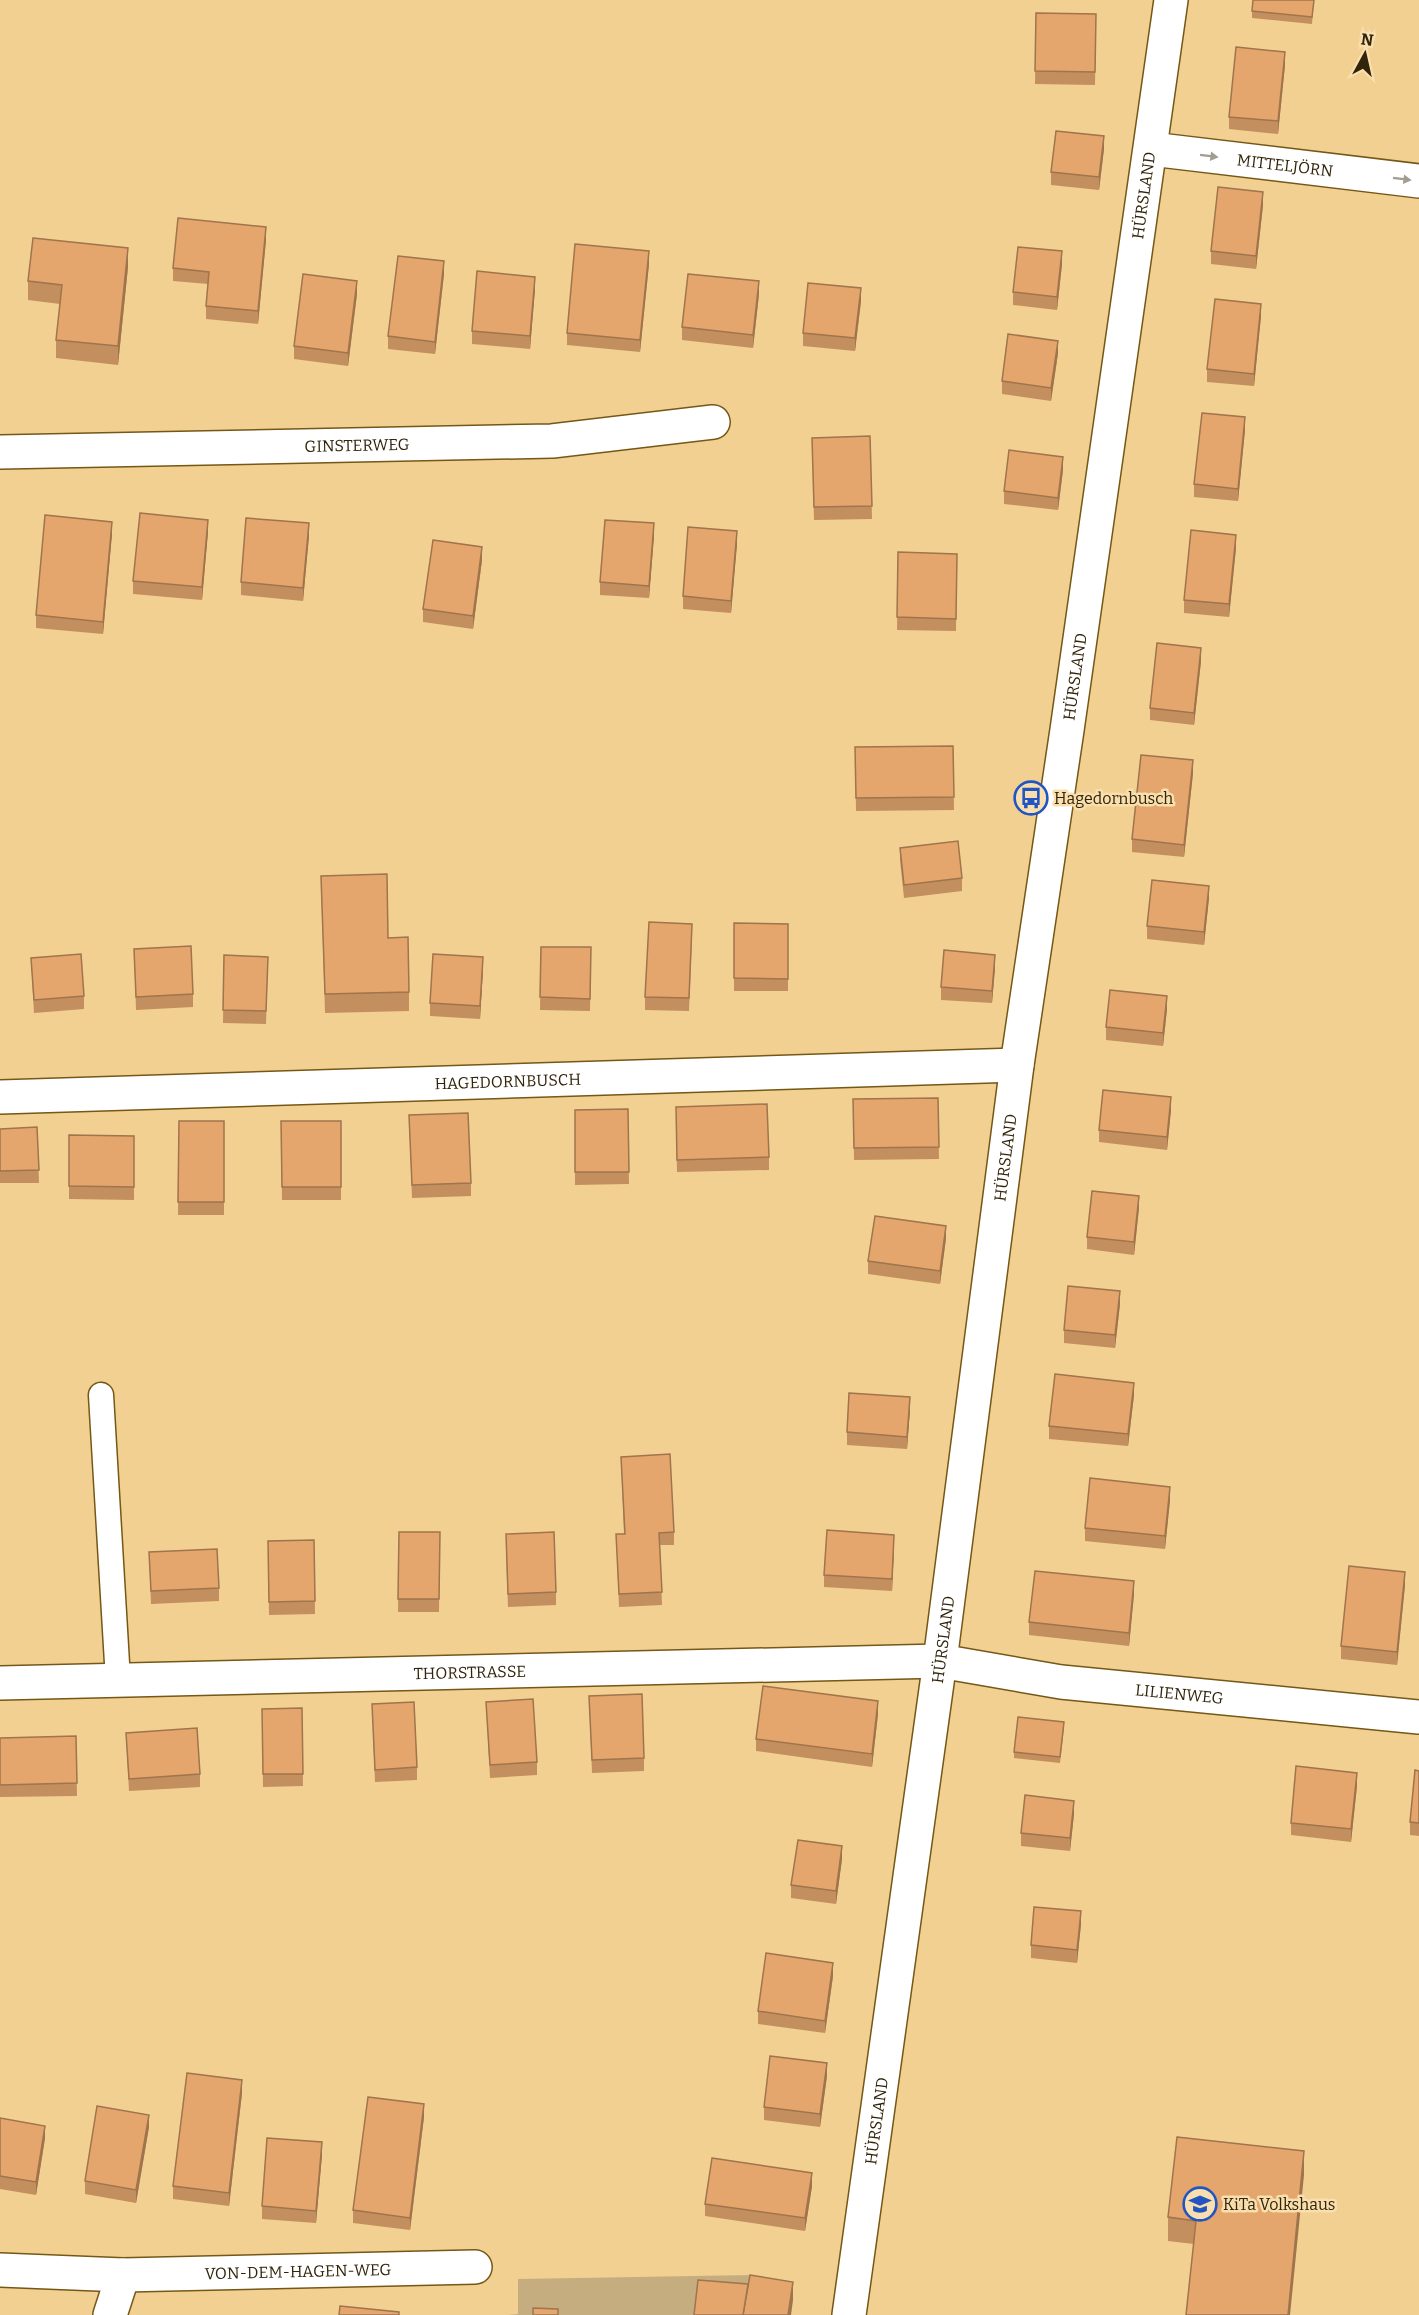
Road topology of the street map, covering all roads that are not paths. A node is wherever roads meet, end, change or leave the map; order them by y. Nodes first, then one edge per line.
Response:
1 (1171, 0) edge
2 (1151, 149) junction
3 (1419, 181) edge
4 (713, 422) dead end
5 (0, 452) edge
6 (1017, 1065) junction
7 (0, 1097) edge
8 (101, 1395) dead end
9 (940, 1660) junction
10 (118, 1680) junction
11 (0, 1683) edge
12 (1419, 1717) edge
13 (475, 2267) dead end
14 (0, 2270) edge
15 (123, 2275) junction
16 (110, 2315) edge
17 (849, 2315) edge

1 - 2 street, HÜRSLAND
2 -> 3 street, MITTELJÖRN
2 - 6 street, HÜRSLAND
4 - 5 street, GINSTERWEG
6 - 7 street, HAGEDORNBUSCH
6 - 9 street, HÜRSLAND
8 - 10 lane
9 - 10 street, THORSTRASSE
9 - 12 street, LILIENWEG
9 - 17 street, HÜRSLAND
10 - 11 street, THORSTRASSE
13 - 15 street, VON-DEM-HAGEN-WEG
14 - 15 street, VON-DEM-HAGEN-WEG
15 - 16 street

